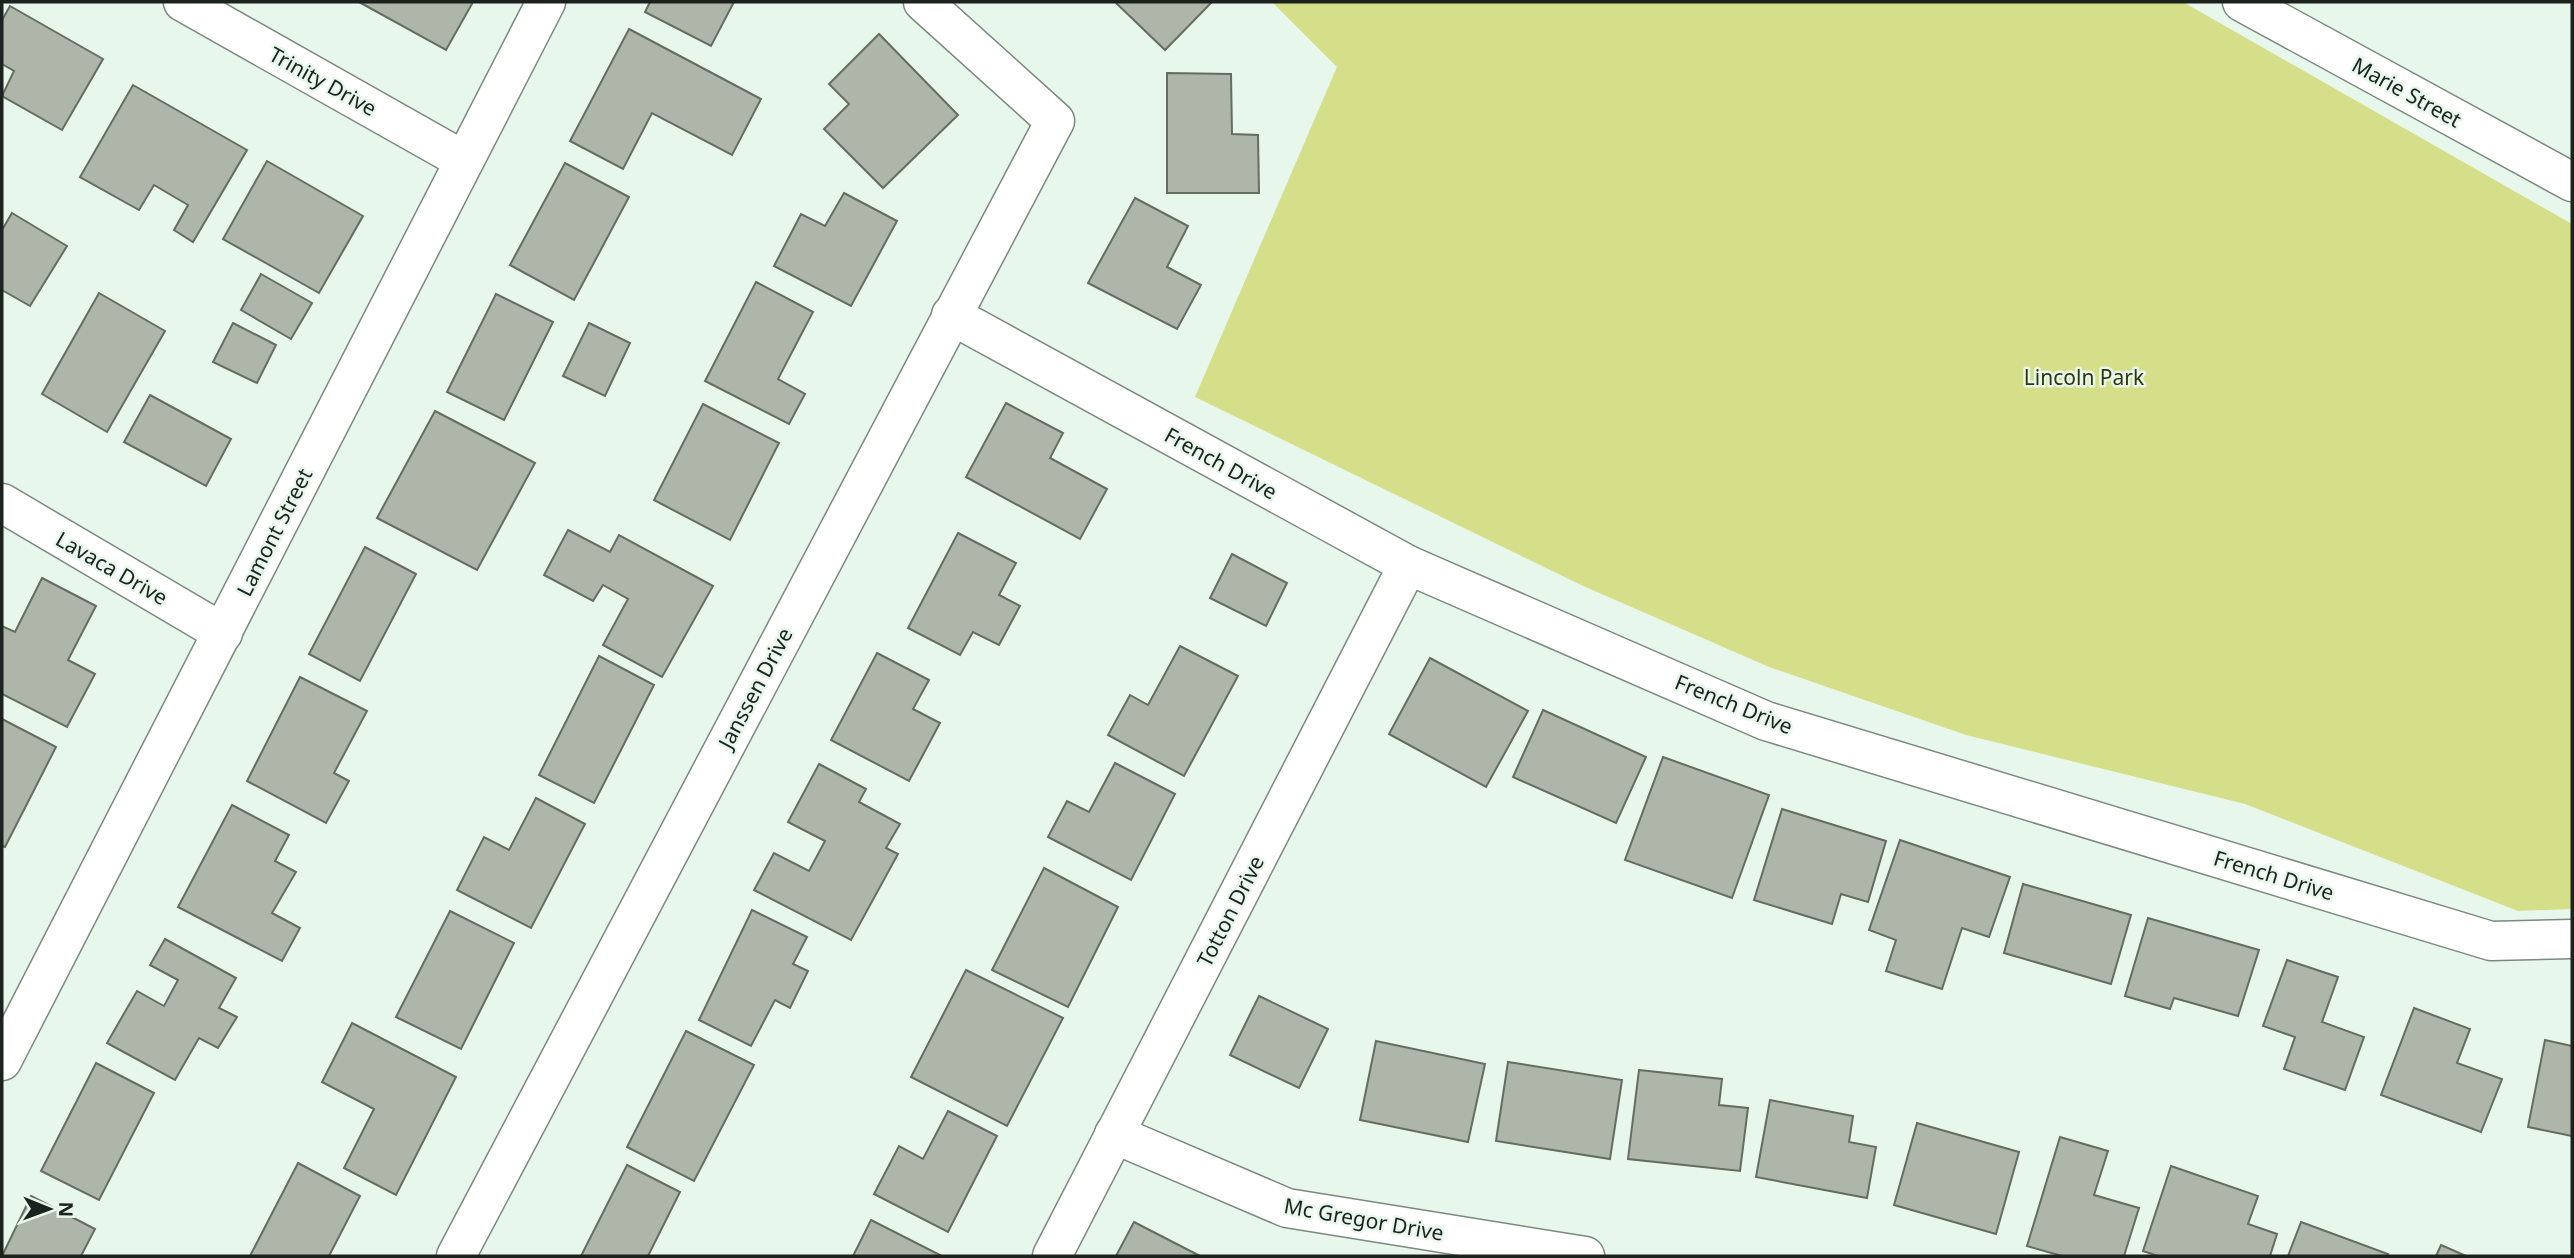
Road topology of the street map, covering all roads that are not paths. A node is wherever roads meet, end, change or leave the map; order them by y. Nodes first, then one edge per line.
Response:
1 (183, 2) edge
2 (546, 2) edge
3 (923, 2) edge
4 (2242, 2) edge
5 (463, 160) junction
6 (2572, 182) edge
7 (951, 315) junction
8 (2, 503) edge
9 (1408, 565) junction
10 (223, 633) junction
11 (2572, 939) edge
12 (2, 1061) edge
13 (1114, 1134) junction
14 (456, 1256) edge
15 (1052, 1256) edge
16 (1585, 1256) edge

1 - 5 street, Trinity Drive
2 - 5 street, Lamont Street
3 - 7 street, Janssen Drive
4 - 6 street, Marie Street
5 - 10 street, Lamont Street
7 - 9 street, French Drive
7 - 14 street, Janssen Drive
8 - 10 street, Lavaca Drive
9 - 11 street, French Drive
9 - 13 street, Totton Drive
10 - 12 street, Lamont Street
13 - 15 street, Totton Drive
13 - 16 street, Mc Gregor Drive

